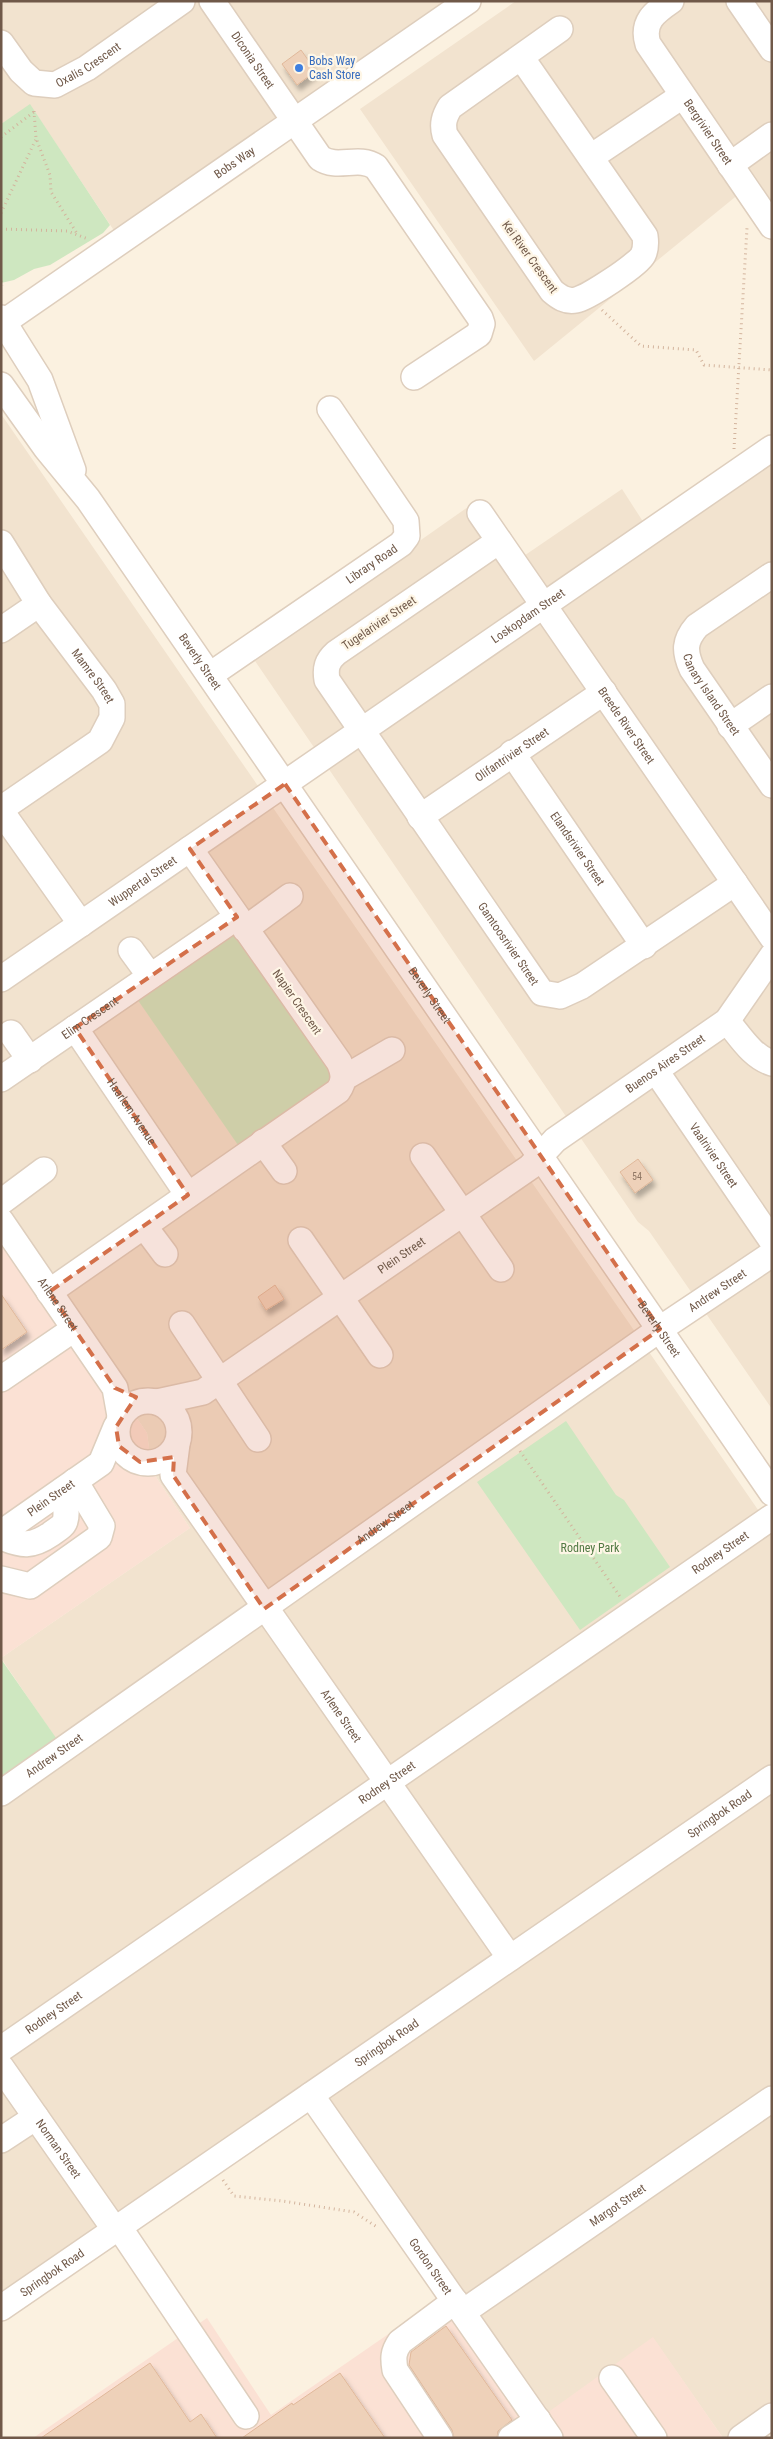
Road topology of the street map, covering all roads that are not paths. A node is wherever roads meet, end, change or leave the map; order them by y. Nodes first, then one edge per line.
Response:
1 (182, 1) edge
2 (212, 1) edge
3 (468, 1) edge
4 (672, 1) edge
5 (739, 1) edge
6 (560, 29) dead end
7 (1, 43) edge
8 (772, 49) edge
9 (521, 57) junction
10 (682, 96) junction
11 (294, 121) junction
12 (772, 135) edge
13 (591, 157) junction
14 (730, 165) junction
15 (772, 226) edge
16 (2, 321) edge
17 (414, 377) dead end
18 (1, 385) edge
19 (330, 409) dead end
20 (772, 448) edge
21 (88, 499) junction
22 (480, 513) dead end
23 (499, 541) junction
24 (1, 543) edge
25 (772, 576) edge
26 (39, 604) junction
27 (544, 606) junction
28 (1, 630) edge
29 (210, 675) junction
30 (604, 692) junction
31 (772, 697) edge
32 (730, 726) junction
33 (361, 731) junction
34 (512, 753) junction
35 (285, 784) junction
36 (772, 785) edge
37 (1, 810) edge
38 (420, 817) junction
39 (190, 849) junction
40 (735, 883) junction
41 (290, 896) dead end
42 (241, 923) junction
43 (82, 924) junction
44 (772, 937) edge
45 (644, 946) junction
46 (131, 950) dead end
47 (772, 956) edge
48 (150, 976) junction
49 (1, 979) edge
50 (727, 1021) junction
51 (75, 1028) junction
52 (11, 1033) dead end
53 (392, 1050) dead end
54 (30, 1060) junction
55 (772, 1063) edge
56 (656, 1071) junction
57 (344, 1078) junction
58 (1, 1080) edge
59 (263, 1142) junction
60 (541, 1155) junction
61 (423, 1156) dead end
62 (44, 1170) dead end
63 (284, 1171) dead end
64 (188, 1195) junction
65 (1, 1202) edge
66 (462, 1213) junction
67 (1, 1222) edge
68 (144, 1226) junction
69 (301, 1240) dead end
70 (772, 1241) edge
71 (165, 1254) dead end
72 (772, 1254) edge
73 (501, 1269) dead end
74 (49, 1292) junction
75 (341, 1298) junction
76 (182, 1324) dead end
77 (74, 1329) junction
78 (660, 1330) junction
79 (380, 1355) dead end
80 (1, 1379) edge
81 (212, 1387) junction
82 (116, 1388) junction
83 (152, 1401) junction
84 (118, 1421) junction
85 (178, 1439) junction
86 (258, 1439) dead end
87 (136, 1461) junction
88 (101, 1464) junction
89 (172, 1474) junction
90 (69, 1486) junction
91 (772, 1493) edge
92 (772, 1517) edge
93 (1, 1532) edge
94 (1, 1537) edge
95 (1, 1579) edge
96 (264, 1609) junction
97 (772, 1778) edge
98 (386, 1782) junction
99 (1, 1793) edge
100 (510, 1958) junction
101 (1, 2049) edge
102 (1, 2067) edge
103 (310, 2095) junction
104 (772, 2098) edge
105 (36, 2117) junction
106 (1, 2140) edge
107 (117, 2228) junction
108 (459, 2306) junction
109 (1, 2308) edge
110 (612, 2378) dead end
111 (246, 2416) dead end
112 (772, 2416) edge
113 (544, 2429) edge
114 (440, 2438) edge
115 (511, 2438) edge
116 (654, 2438) edge
117 (741, 2438) edge

1 - 7 street, Oxalis Crescent
2 - 11 street, Diconia Street
3 - 11 street, Bobs Way
4 - 10 street, Bergrivier Street
5 - 8 street
6 - 9 street, Kei River Crescent
9 - 13 street, Kei River Crescent
9 - 13 street, Kei River Crescent
10 - 13 street
10 - 14 street, Bergrivier Street
11 - 16 street, Bobs Way
11 - 17 street, Diconia Street
12 - 14 street
14 - 15 street, Bergrivier Street
16 - 21 street, Beverly Street
18 - 21 street, Beverly Street
19 - 29 street, Library Road
20 - 27 street, Loskopdam Street
21 - 29 street, Beverly Street
22 - 23 street, Breede River Street
23 - 27 street, Breede River Street
23 - 33 street, Tugelarivier Street
24 - 26 street, Mamre Street
25 - 32 street, Canary Island Street
26 - 28 street
26 - 37 street, Mamre Street
27 - 30 street, Breede River Street
27 - 33 street, Loskopdam Street
29 - 35 street, Beverly Street
30 - 34 street, Olifantrivier Street
30 - 40 street, Breede River Street
31 - 32 street
32 - 36 street, Canary Island Street
33 - 35 street, Loskopdam Street
33 - 38 street, Gamtoosrivier Street
34 - 38 street, Olifantrivier Street
34 - 45 street, Elandsrivier Street
35 - 39 street, Wuppertal Street
35 - 60 street, Beverly Street
37 - 43 street, Mamre Street
38 - 45 street, Gamtoosrivier Street
39 - 42 street, Napier Crescent
39 - 43 street, Wuppertal Street
40 - 44 street, Breede River Street
40 - 45 street, Gamtoosrivier Street
41 - 42 street
42 - 48 street, Elim Crescent
42 - 57 street, Napier Crescent
43 - 49 street, Wuppertal Street
46 - 48 street
47 - 50 street, Buenos Aires Street
48 - 51 street, Elim Crescent
50 - 55 street
50 - 56 street, Buenos Aires Street
51 - 54 street, Elim Crescent
51 - 64 street, Haarlem Avenue
52 - 54 street
53 - 57 street
54 - 58 street, Elim Crescent
56 - 60 street, Buenos Aires Street
56 - 70 street, Vaalrivier Street
57 - 59 street
59 - 63 street
59 - 64 street
60 - 66 street, Plein Street
60 - 78 street, Beverly Street
61 - 66 street
62 - 65 street
64 - 68 street
66 - 73 street
66 - 75 street, Plein Street
67 - 74 street, Arlene Street
68 - 71 street
68 - 74 street
69 - 75 street
72 - 78 street, Andrew Street
74 - 77 street, Arlene Street
75 - 79 street
75 - 81 street, Plein Street
76 - 81 street
77 - 80 street
77 - 82 street, Arlene Street
78 - 91 street, Beverly Street
78 - 96 street, Andrew Street
81 - 83 street, Plein Street
81 - 85 street, Plein Street
81 - 86 street
82 - 83 street
82 - 84 street, Arlene Street
83 - 84 street
83 - 85 street
84 - 87 street
84 - 88 street
85 - 87 street
85 - 89 street
87 - 88 street, Plein Street
87 - 89 street
88 - 90 street, Plein Street
89 - 96 street, Arlene Street
90 - 93 street, Plein Street
90 - 94 street
90 - 95 street
92 - 98 street, Rodney Street
96 - 98 street, Arlene Street
96 - 99 street, Andrew Street
97 - 100 street, Springbok Road
98 - 100 street, Arlene Street
98 - 101 street, Rodney Street
100 - 103 street, Springbok Road
102 - 105 street, Norman Street
103 - 107 street, Springbok Road
103 - 108 street, Gordon Street
104 - 108 street, Margot Street
105 - 106 street
105 - 107 street, Norman Street
107 - 109 street, Springbok Road
107 - 111 street, Norman Street
108 - 113 street, Gordon Street
108 - 114 street, Margot Street
110 - 116 street
112 - 117 street
113 - 115 street

